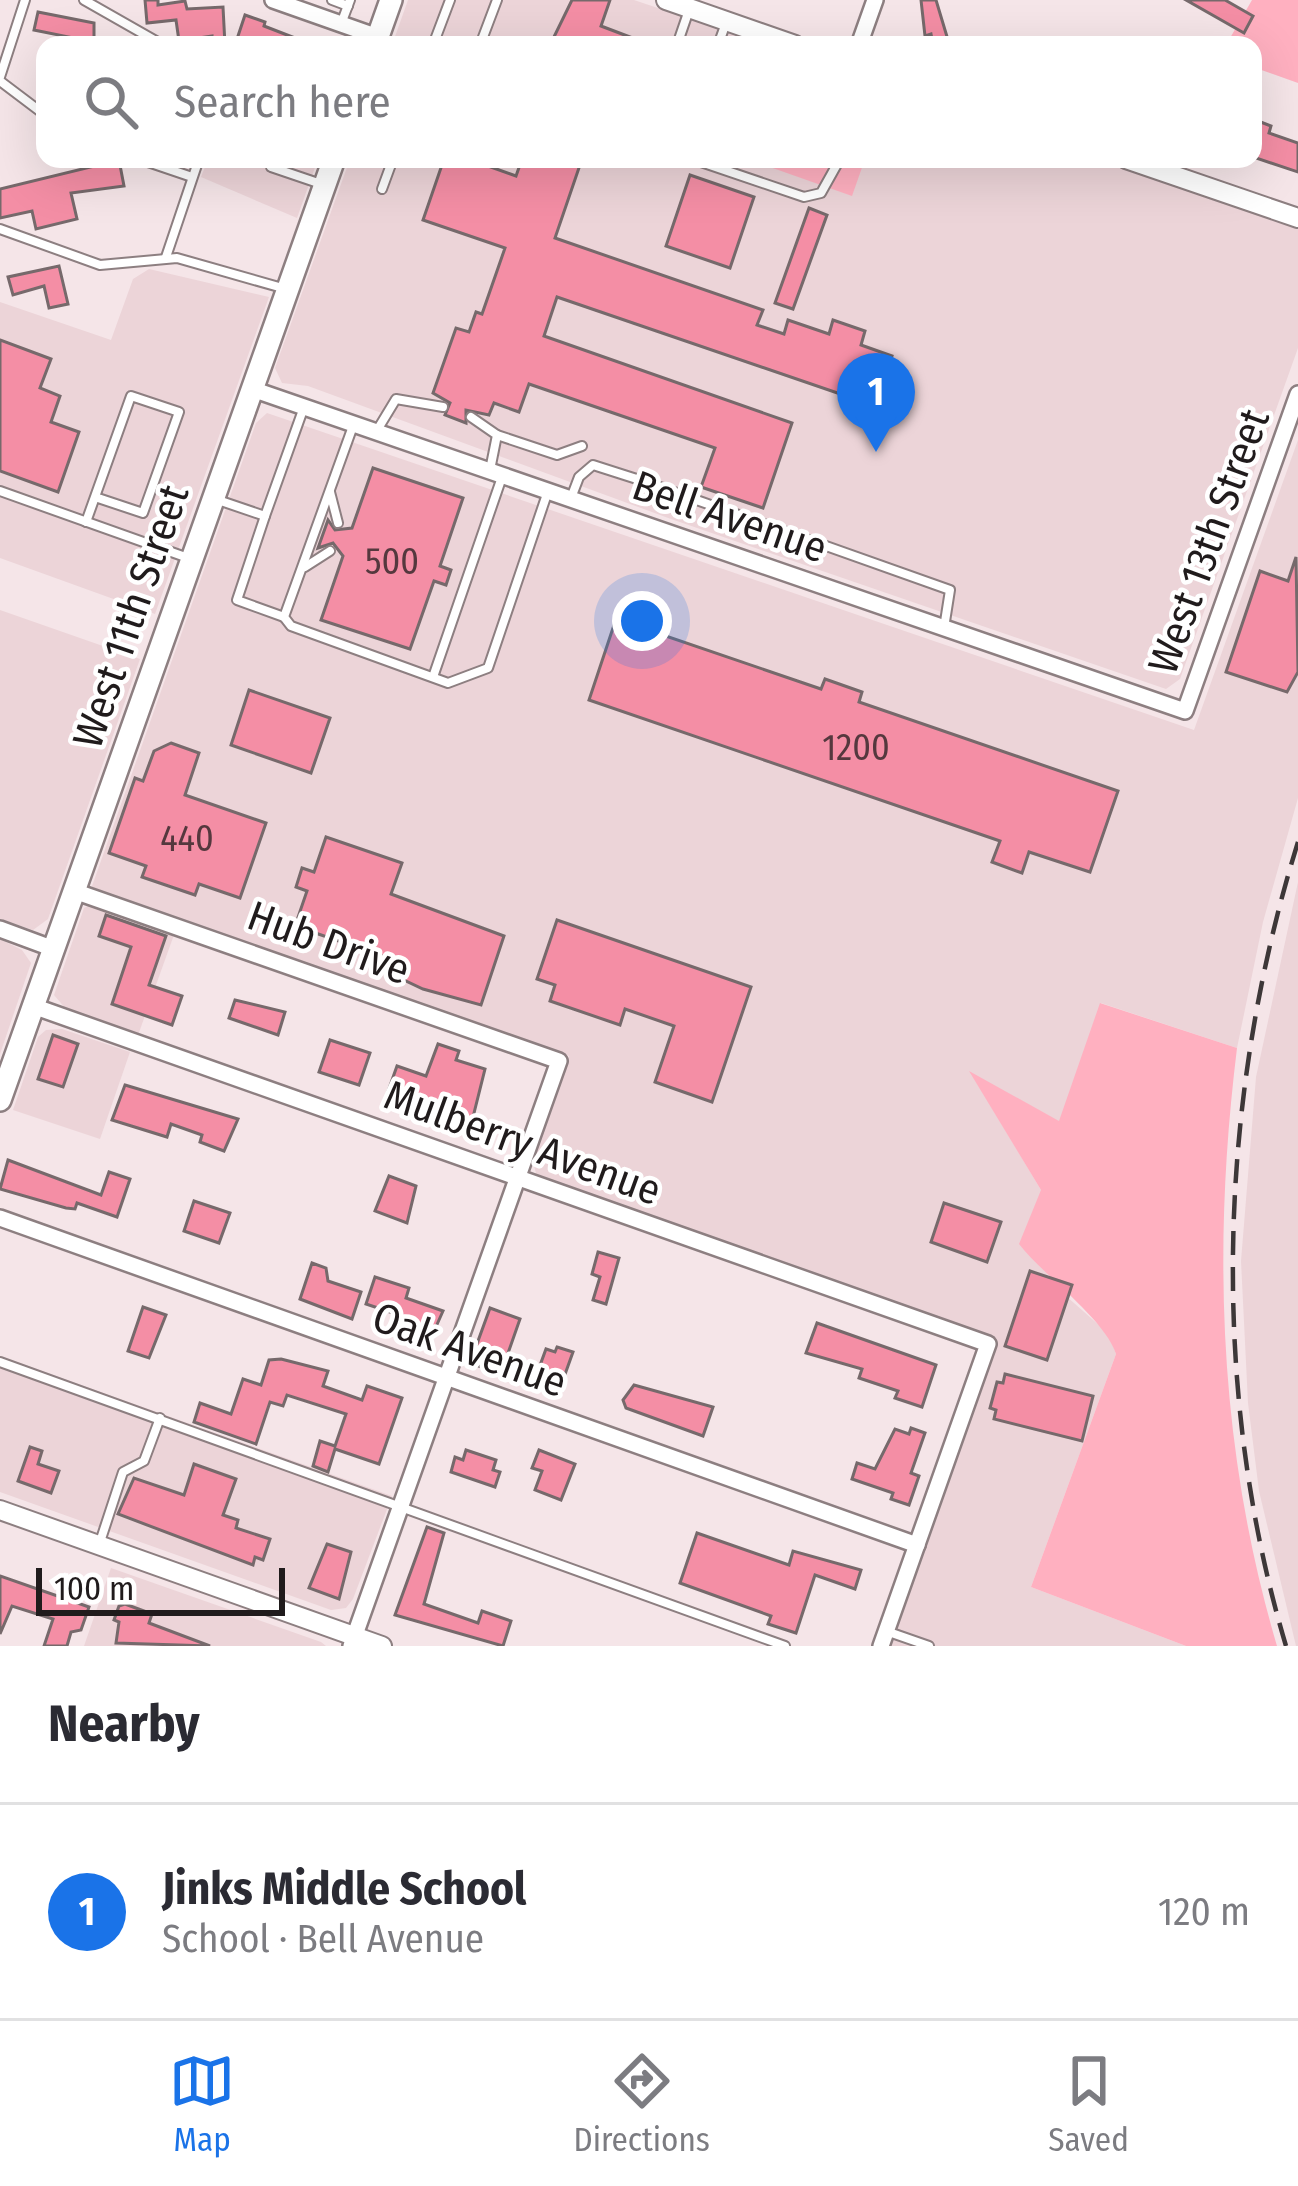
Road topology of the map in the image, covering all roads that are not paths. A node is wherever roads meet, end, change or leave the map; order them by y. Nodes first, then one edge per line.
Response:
1 (25, 0) edge
2 (84, 0) edge
3 (273, 0) edge
4 (332, 0) edge
5 (392, 0) edge
6 (450, 0) edge
7 (497, 0) edge
8 (666, 0) edge
9 (875, 0) edge
10 (349, 3) edge
11 (312, 6) edge
12 (689, 8) junction
13 (726, 21) junction
14 (341, 24) junction
15 (147, 36) edge
16 (366, 36) edge
17 (378, 36) edge
18 (437, 36) edge
19 (483, 36) edge
20 (680, 36) edge
21 (721, 36) edge
22 (769, 36) edge
23 (862, 36) edge
24 (0, 79) edge
25 (36, 108) edge
26 (166, 168) edge
27 (196, 168) edge
28 (275, 168) edge
29 (331, 168) edge
30 (390, 168) edge
31 (719, 168) edge
32 (835, 168) edge
33 (1152, 168) edge
34 (192, 177) junction
35 (325, 185) junction
36 (382, 189) dead end
37 (1298, 218) edge
38 (0, 229) edge
39 (166, 256) junction
40 (288, 290) junction
41 (251, 389) junction
42 (1298, 394) edge
43 (304, 407) junction
44 (443, 407) dead end
45 (471, 417) dead end
46 (353, 424) junction
47 (376, 432) junction
48 (497, 435) junction
49 (582, 446) dead end
50 (496, 473) junction
51 (0, 491) edge
52 (329, 491) junction
53 (548, 491) junction
54 (95, 496) junction
55 (213, 498) junction
56 (570, 499) junction
57 (265, 516) junction
58 (86, 522) junction
59 (338, 523) dead end
60 (330, 551) dead end
61 (192, 560) junction
62 (302, 568) junction
63 (284, 617) junction
64 (944, 628) junction
65 (433, 677) junction
66 (1185, 711) joint
67 (74, 891) junction
68 (0, 929) edge
69 (54, 949) junction
70 (33, 1006) junction
71 (0, 1100) edge
72 (517, 1179) junction
73 (0, 1218) edge
74 (0, 1362) edge
75 (445, 1378) junction
76 (160, 1418) junction
77 (404, 1505) junction
78 (0, 1510) edge
79 (99, 1545) junction
80 (917, 1545) junction
81 (883, 1638) edge
82 (353, 1641) edge
83 (382, 1646) edge
84 (785, 1646) edge
85 (928, 1646) edge

1 - 24 lane
2 - 15 lane
3 - 11 street
4 - 10 lane
5 - 17 main road
6 - 18 lane
7 - 19 lane
8 - 12 street
9 - 23 street
10 - 14 lane
11 - 14 street
12 - 13 street
12 - 20 lane
13 - 21 lane
13 - 22 street
14 - 16 street
24 - 25 lane
26 - 34 lane
27 - 34 lane
28 - 35 lane
29 - 35 main road, West 11th Street
30 - 36 lane
31 - 32 lane
33 - 37 street
34 - 39 lane
35 - 40 main road, West 11th Street
38 - 39 lane
39 - 40 lane
40 - 41 main road, West 11th Street
41 - 43 street, Bell Avenue
41 - 55 main road, West 11th Street
42 - 66 street, West 13th Street
43 - 46 street, Bell Avenue
43 - 57 lane
44 - 47 lane
45 - 48 lane
46 - 47 street, Bell Avenue
46 - 52 lane
47 - 50 street, Bell Avenue
48 - 49 lane
48 - 50 lane
50 - 53 street, Bell Avenue
50 - 65 lane
51 - 58 lane
52 - 59 lane
52 - 62 lane
53 - 56 street, Bell Avenue
53 - 65 lane
54 - 54 lane
54 - 58 lane
55 - 57 lane
55 - 61 main road, West 11th Street
56 - 64 street, Bell Avenue
56 - 64 lane
57 - 63 lane
58 - 61 lane
60 - 62 lane
61 - 67 main road, West 11th Street
62 - 63 lane
63 - 65 lane
64 - 66 street, Bell Avenue
67 - 69 main road, West 11th Street
67 - 72 street, Hub Drive
68 - 69 street
69 - 70 main road, West 11th Street
70 - 71 main road, West 11th Street
70 - 72 street, Mulberry Avenue
72 - 75 street
72 - 80 street, Mulberry Avenue
73 - 75 street, Oak Avenue
74 - 76 lane
75 - 77 street
75 - 80 street, Oak Avenue
76 - 77 lane
76 - 79 lane
77 - 82 street
77 - 84 lane
78 - 79 street
79 - 82 street
80 - 81 street
81 - 85 lane
82 - 83 street

